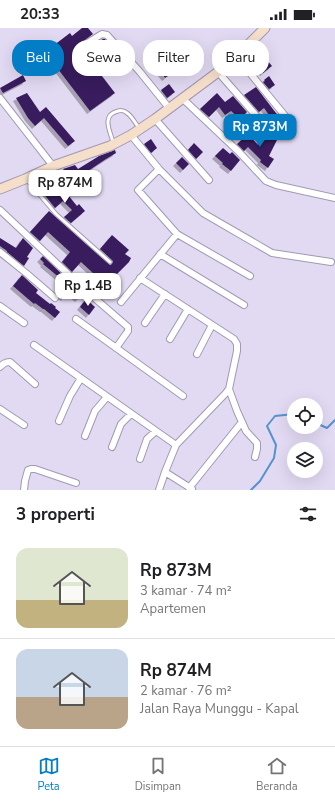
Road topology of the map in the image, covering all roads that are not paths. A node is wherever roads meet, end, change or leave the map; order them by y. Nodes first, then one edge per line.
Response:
1 (265, 28) edge
2 (92, 40) edge
3 (111, 40) edge
4 (253, 40) edge
5 (135, 66) edge
6 (213, 76) edge
7 (222, 76) edge
8 (252, 76) edge
9 (0, 98) edge
10 (183, 99) junction
11 (169, 108) junction
12 (286, 117) dead end
13 (155, 119) junction
14 (267, 128) dead end
15 (140, 130) junction
16 (131, 135) junction
17 (114, 144) junction
18 (53, 166) junction
19 (159, 169) junction
20 (25, 179) junction
21 (209, 180) dead end
22 (0, 188) edge
23 (335, 198) edge
24 (0, 210) edge
25 (177, 234) junction
26 (0, 252) edge
27 (160, 254) junction
28 (110, 262) dead end
29 (331, 262) dead end
30 (250, 276) dead end
31 (140, 278) junction
32 (165, 294) junction
33 (56, 298) dead end
34 (121, 302) dead end
35 (244, 305) dead end
36 (0, 306) edge
37 (188, 309) junction
38 (76, 319) dead end
39 (24, 323) dead end
40 (145, 323) dead end
41 (212, 325) junction
42 (170, 339) dead end
43 (34, 345) dead end
44 (116, 348) junction
45 (197, 354) dead end
46 (0, 367) edge
47 (81, 378) junction
48 (35, 384) dead end
49 (229, 389) junction
50 (107, 396) junction
51 (183, 396) dead end
52 (0, 409) edge
53 (131, 414) junction
54 (59, 421) dead end
55 (242, 422) junction
56 (24, 425) dead end
57 (156, 431) junction
58 (85, 436) dead end
59 (176, 445) junction
60 (112, 447) dead end
61 (255, 457) dead end
62 (140, 459) dead end
63 (165, 472) junction
64 (76, 484) dead end
65 (191, 489) edge
66 (24, 490) edge
67 (159, 490) edge

1 - 4 street
2 - 3 street
5 - 11 street
6 - 10 street
7 - 14 street
8 - 12 street
9 - 18 street
10 - 11 street
10 - 23 street
11 - 13 street
13 - 15 street
13 - 21 street
15 - 16 street
15 - 17 lane
16 - 17 street
16 - 19 street
17 - 18 street
18 - 20 street
19 - 25 street
19 - 29 street
20 - 22 street
20 - 28 lane
24 - 44 street
25 - 27 street
25 - 30 street
26 - 33 street
27 - 31 street
27 - 35 street
31 - 32 street
31 - 34 street
32 - 37 street
32 - 40 street
36 - 39 street
37 - 41 street
37 - 42 street
38 - 44 street
41 - 45 street
41 - 49 street
43 - 47 street
44 - 51 street
46 - 48 street
47 - 50 street
47 - 54 street
49 - 55 street
49 - 59 street
50 - 53 street
50 - 58 street
52 - 56 street
53 - 57 street
53 - 60 street
55 - 61 street
55 - 65 street
57 - 59 street
57 - 62 street
59 - 63 street
63 - 65 street
63 - 67 street
64 - 66 street

